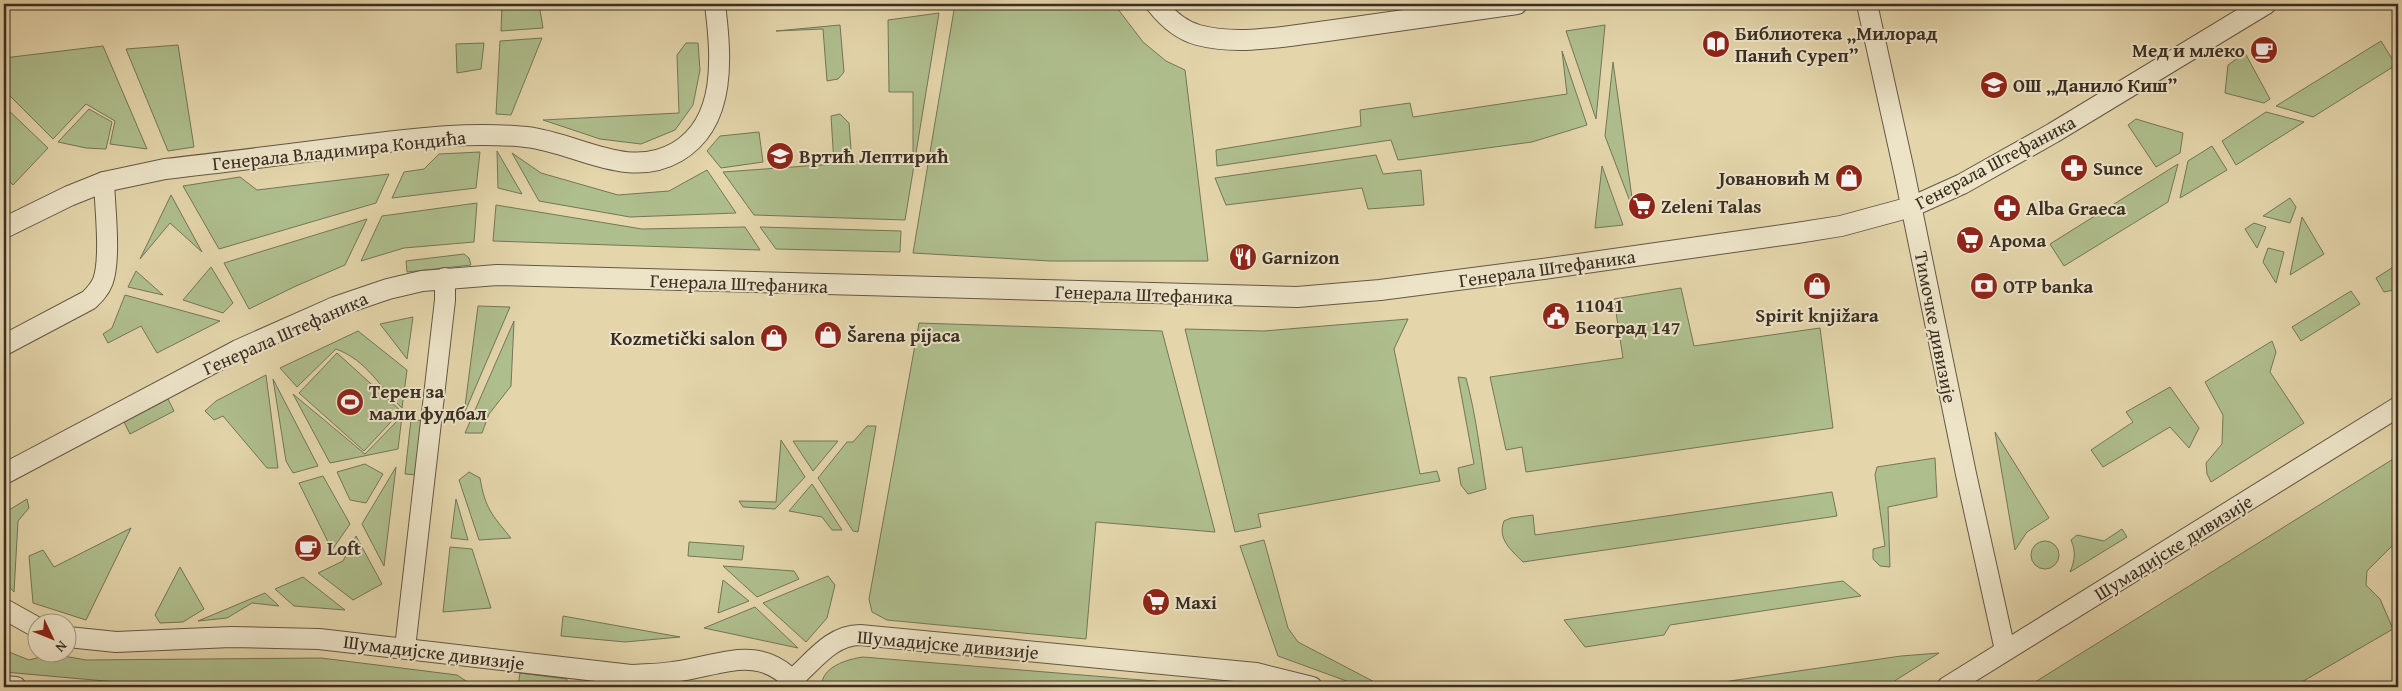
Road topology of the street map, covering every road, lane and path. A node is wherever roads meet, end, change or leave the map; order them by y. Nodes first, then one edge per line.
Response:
1 (715, 4) edge
2 (1156, 4) edge
3 (1517, 4) edge
4 (1867, 4) edge
5 (2266, 4) edge
6 (104, 182) junction
7 (1911, 208) junction
8 (4, 228) edge
9 (445, 278) junction
10 (4, 345) edge
11 (2398, 407) edge
12 (4, 474) edge
13 (4, 609) edge
14 (28, 622) edge
15 (78, 638) edge
16 (405, 648) junction
17 (2005, 650) junction
18 (795, 684) edge
19 (4, 686) edge
20 (16, 687) edge
21 (1312, 687) edge
22 (1947, 687) edge

1 - 6 street, Генерала Владимира Кондића
2 - 3 street
4 - 7 street, Тимочке дивизије
5 - 7 street, Генерала Штефаника
6 - 8 street, Генерала Владимира Кондића
6 - 10 street
7 - 9 street, Генерала Штефаника
7 - 17 street, Тимочке дивизије
9 - 12 street, Генерала Штефаника
9 - 16 street
11 - 17 street, Шумадијске дивизије
13 - 14 street
15 - 16 street, Шумадијске дивизије
16 - 18 street, Шумадијске дивизије
17 - 22 street, Шумадијске дивизије
18 - 21 street, Шумадијске дивизије
19 - 20 street

